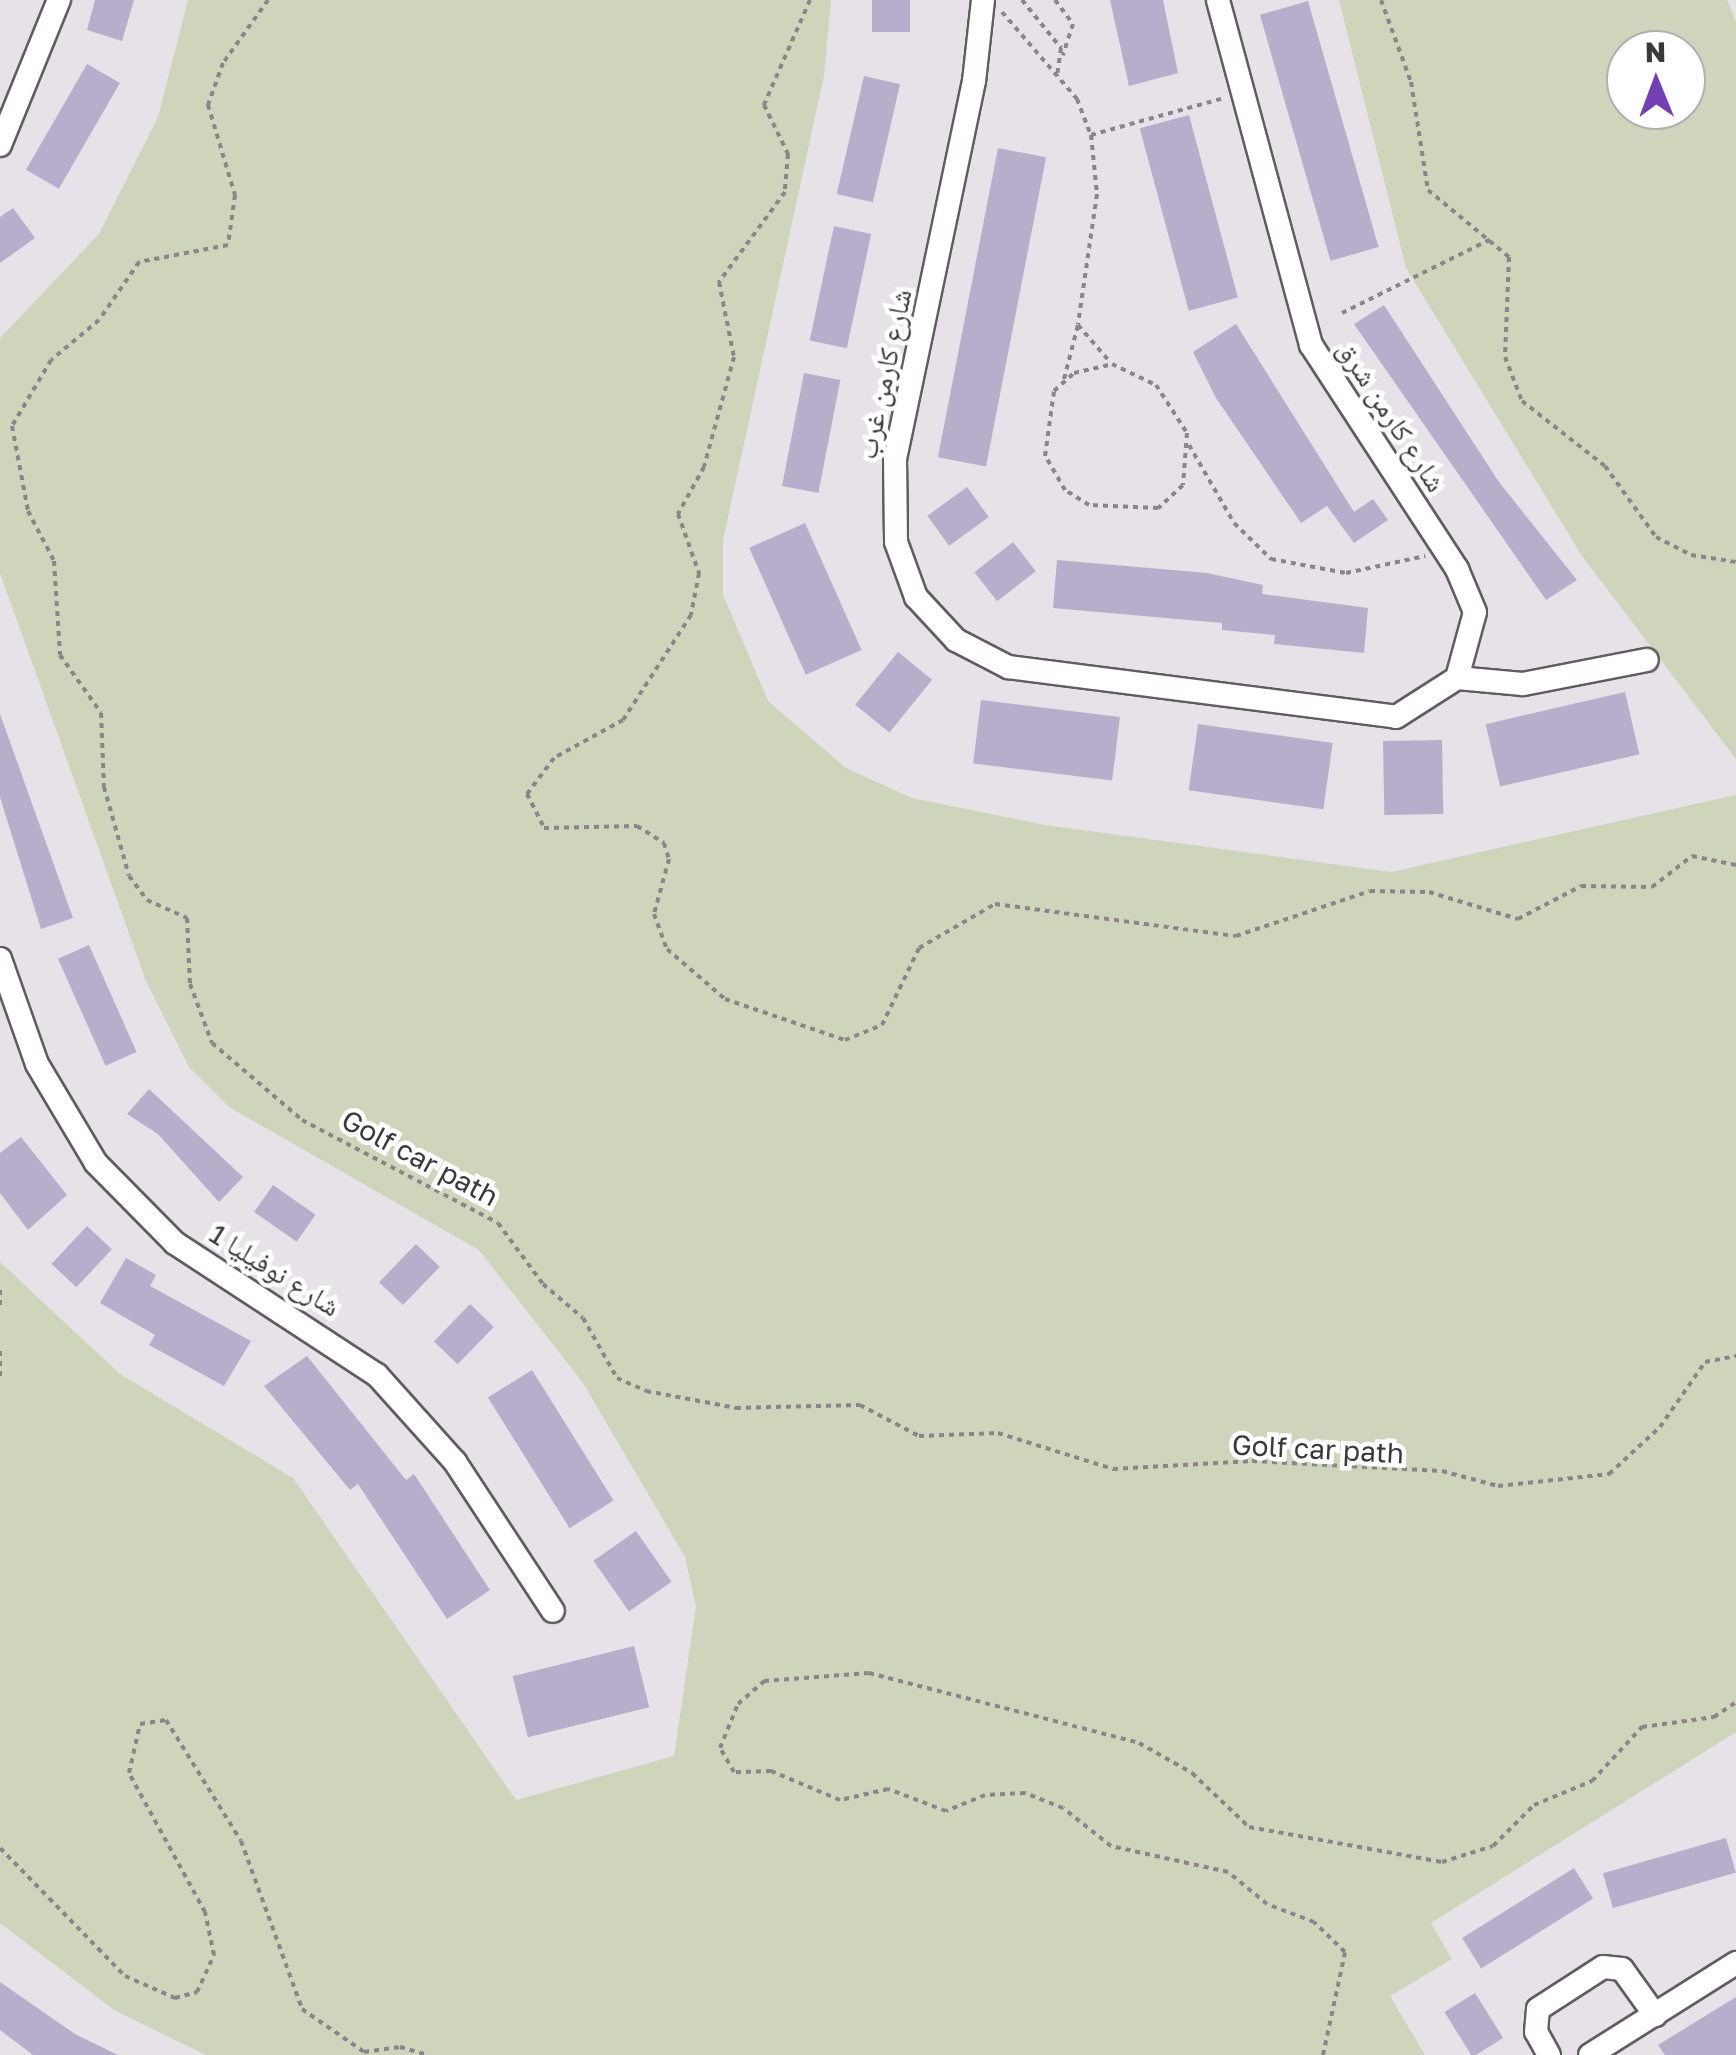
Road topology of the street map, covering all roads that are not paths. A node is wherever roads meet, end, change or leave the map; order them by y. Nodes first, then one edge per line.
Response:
1 (59, 0) edge
2 (983, 0) edge
3 (1218, 0) edge
4 (0, 145) edge
5 (1647, 660) dead end
6 (1457, 678) junction
7 (0, 959) edge
8 (553, 1612) dead end
9 (1736, 1963) edge
10 (1655, 2015) junction
11 (1549, 2055) edge
12 (1590, 2055) edge

1 - 4 street
2 - 6 street, شارع كارمن غرب
3 - 6 street, شارع كارمن شرق
5 - 6 street
7 - 8 street, شارع نوفيليا 1
9 - 10 street
10 - 11 street
10 - 12 street

